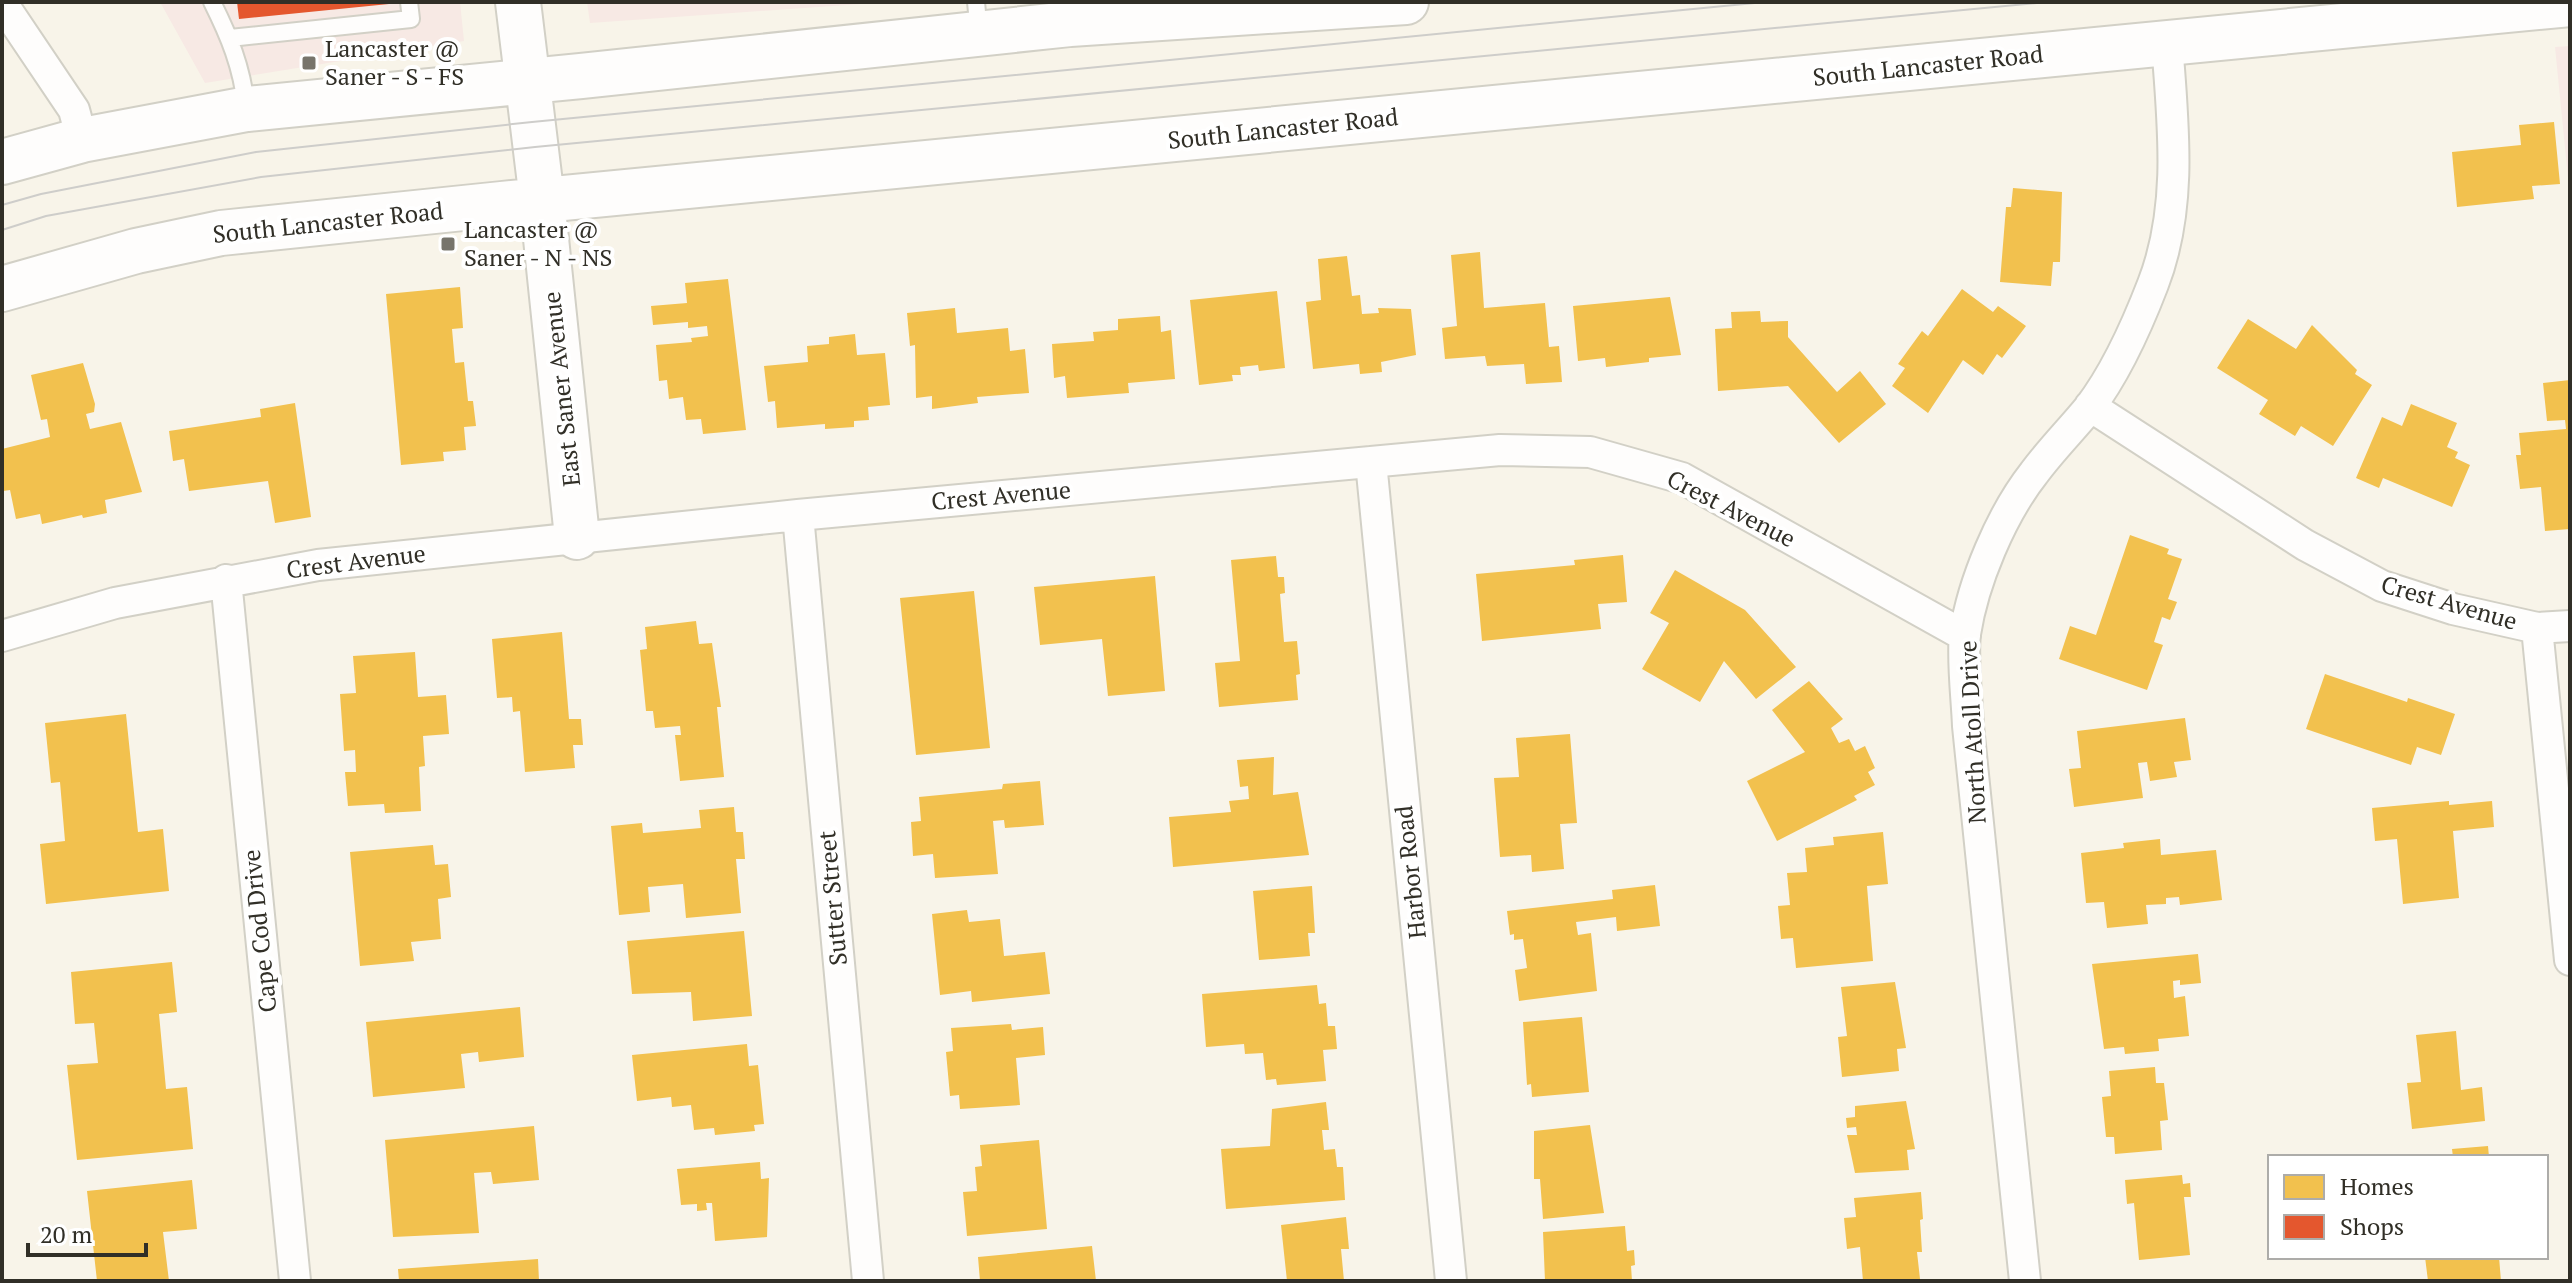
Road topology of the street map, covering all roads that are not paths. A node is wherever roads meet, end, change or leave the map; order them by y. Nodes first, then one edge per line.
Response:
1 (212, 2) edge
2 (409, 2) edge
3 (518, 2) edge
4 (1406, 2) edge
5 (2, 3) edge
6 (2570, 4) edge
7 (347, 8) dead end
8 (289, 15) dead end
9 (978, 18) edge
10 (349, 26) junction
11 (290, 32) junction
12 (230, 38) junction
13 (2167, 43) junction
14 (527, 81) junction
15 (247, 109) junction
16 (82, 140) junction
17 (2, 162) edge
18 (542, 200) junction
19 (2, 289) edge
20 (2090, 406) junction
21 (1371, 462) junction
22 (798, 515) junction
23 (577, 537) junction
24 (226, 580) junction
25 (2570, 626) edge
26 (2537, 628) junction
27 (2, 636) edge
28 (1965, 636) junction
29 (2570, 960) edge
30 (295, 1281) edge
31 (868, 1281) edge
32 (1451, 1281) edge
33 (2025, 1281) edge

1 - 12 lane
2 - 10 lane
3 - 14 main road, East Saner Avenue
4 - 9 main road
5 - 16 street
6 - 13 main road, South Lancaster Road
7 - 10 lane
8 - 11 lane
9 - 14 main road
10 - 11 lane
11 - 12 lane
12 - 15 lane
13 - 18 main road, South Lancaster Road
13 - 20 street, North Atoll Drive
14 - 15 main road
14 - 18 main road, East Saner Avenue
15 - 16 main road
16 - 17 main road
18 - 19 main road, South Lancaster Road
18 - 23 main road, East Saner Avenue
20 - 26 street, Crest Avenue
20 - 28 street, North Atoll Drive
21 - 22 street, Crest Avenue
21 - 28 street, Crest Avenue
21 - 32 street, Harbor Road
22 - 23 street, Crest Avenue
22 - 31 street, Sutter Street
23 - 24 street, Crest Avenue
24 - 27 street, Crest Avenue
24 - 30 street, Cape Cod Drive
25 - 26 street, Crest Avenue
26 - 29 street
28 - 33 street, North Atoll Drive

